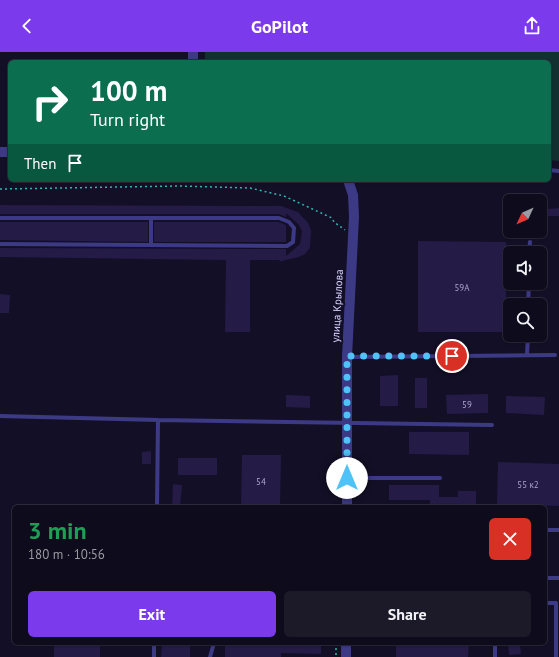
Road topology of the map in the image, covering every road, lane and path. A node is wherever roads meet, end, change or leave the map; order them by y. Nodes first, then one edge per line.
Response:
1 (349, 182) edge
2 (0, 189) edge
3 (0, 218) edge
4 (152, 218) junction
5 (353, 235) junction
6 (530, 242) dead end
7 (0, 244) edge
8 (151, 245) junction
9 (530, 246) edge
10 (528, 342) edge
11 (527, 355) junction
12 (555, 355) dead end
13 (347, 356) junction
14 (0, 416) edge
15 (158, 420) junction
16 (347, 423) junction
17 (492, 425) dead end
18 (347, 478) junction
19 (440, 478) dead end
20 (157, 505) edge
21 (346, 505) edge
22 (547, 530) edge
23 (559, 530) edge
24 (547, 578) edge
25 (559, 578) edge
26 (547, 603) edge
27 (154, 645) edge
28 (213, 645) edge
29 (336, 645) edge
30 (346, 645) edge
31 (494, 645) edge
32 (154, 657) edge
33 (210, 657) edge
34 (336, 657) edge
35 (346, 657) edge
36 (495, 657) edge
37 (556, 657) edge

1 - 5 street, улица Крылова
2 - 5 path
3 - 4 lane
4 - 8 lane
4 - 8 lane
5 - 13 street, улица Крылова
6 - 9 lane
7 - 8 lane
10 - 11 lane
11 - 12 lane
11 - 13 lane
13 - 16 street, улица Крылова
14 - 15 lane
15 - 16 lane
15 - 20 lane
16 - 17 lane
16 - 18 street, улица Крылова
18 - 19 lane
18 - 21 street, улица Крылова
22 - 23 lane
24 - 25 lane
26 - 37 lane
27 - 32 lane
28 - 33 lane
29 - 34 path
30 - 35 street
31 - 36 lane

